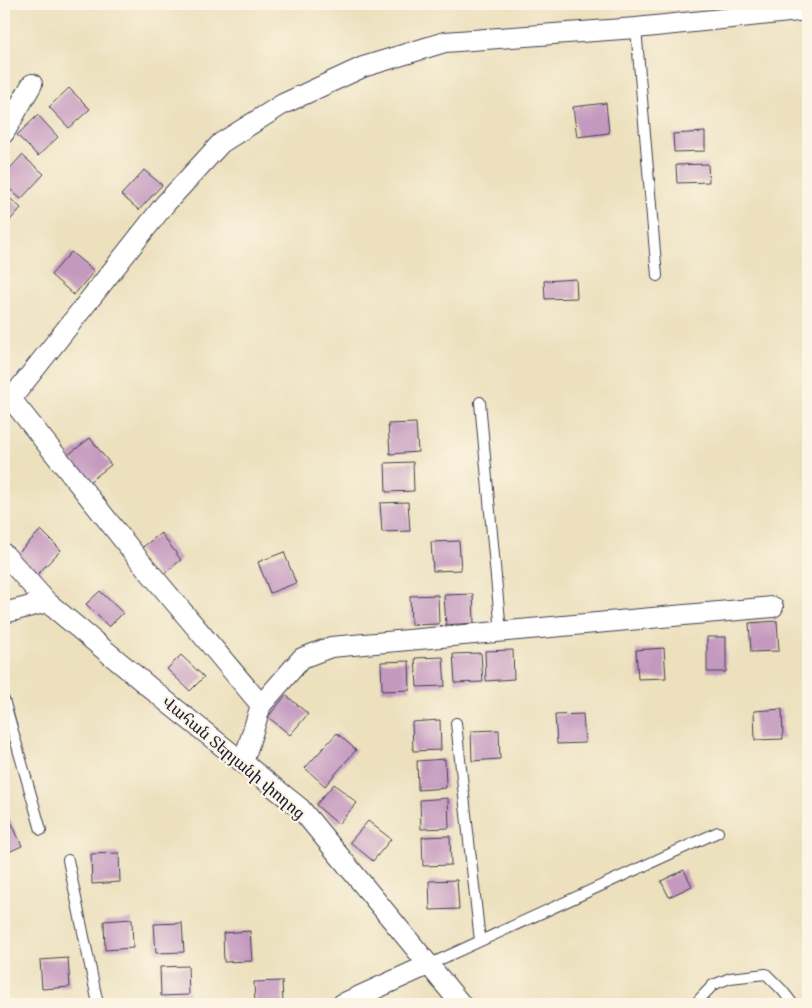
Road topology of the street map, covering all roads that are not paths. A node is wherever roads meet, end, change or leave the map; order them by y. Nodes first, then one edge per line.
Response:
1 (808, 10) edge
2 (636, 28) junction
3 (32, 84) dead end
4 (4, 133) edge
5 (657, 276) dead end
6 (7, 400) edge
7 (480, 402) dead end
8 (4, 554) edge
9 (47, 602) junction
10 (773, 608) dead end
11 (4, 613) edge
12 (501, 632) junction
13 (4, 700) edge
14 (261, 705) junction
15 (456, 723) dead end
16 (243, 763) junction
17 (41, 830) dead end
18 (718, 832) dead end
19 (68, 860) dead end
20 (480, 941) junction
21 (428, 965) junction
22 (98, 1004) edge
23 (342, 1004) edge
24 (461, 1004) edge
25 (695, 1004) edge
26 (793, 1004) edge

1 - 2 street
2 - 5 lane
2 - 6 street
3 - 4 street
6 - 14 street
7 - 12 lane
8 - 9 street, Վահան Տերյանի փողոց
9 - 11 street
9 - 16 street, Վահան Տերյանի փողոց
10 - 12 street
12 - 14 street
13 - 17 lane
14 - 16 street
15 - 20 lane
16 - 21 street, Վահան Տերյանի փողոց
18 - 20 lane
19 - 22 lane
20 - 21 lane
21 - 23 street
21 - 24 street, Վահան Տերյանի փողոց
25 - 26 lane

